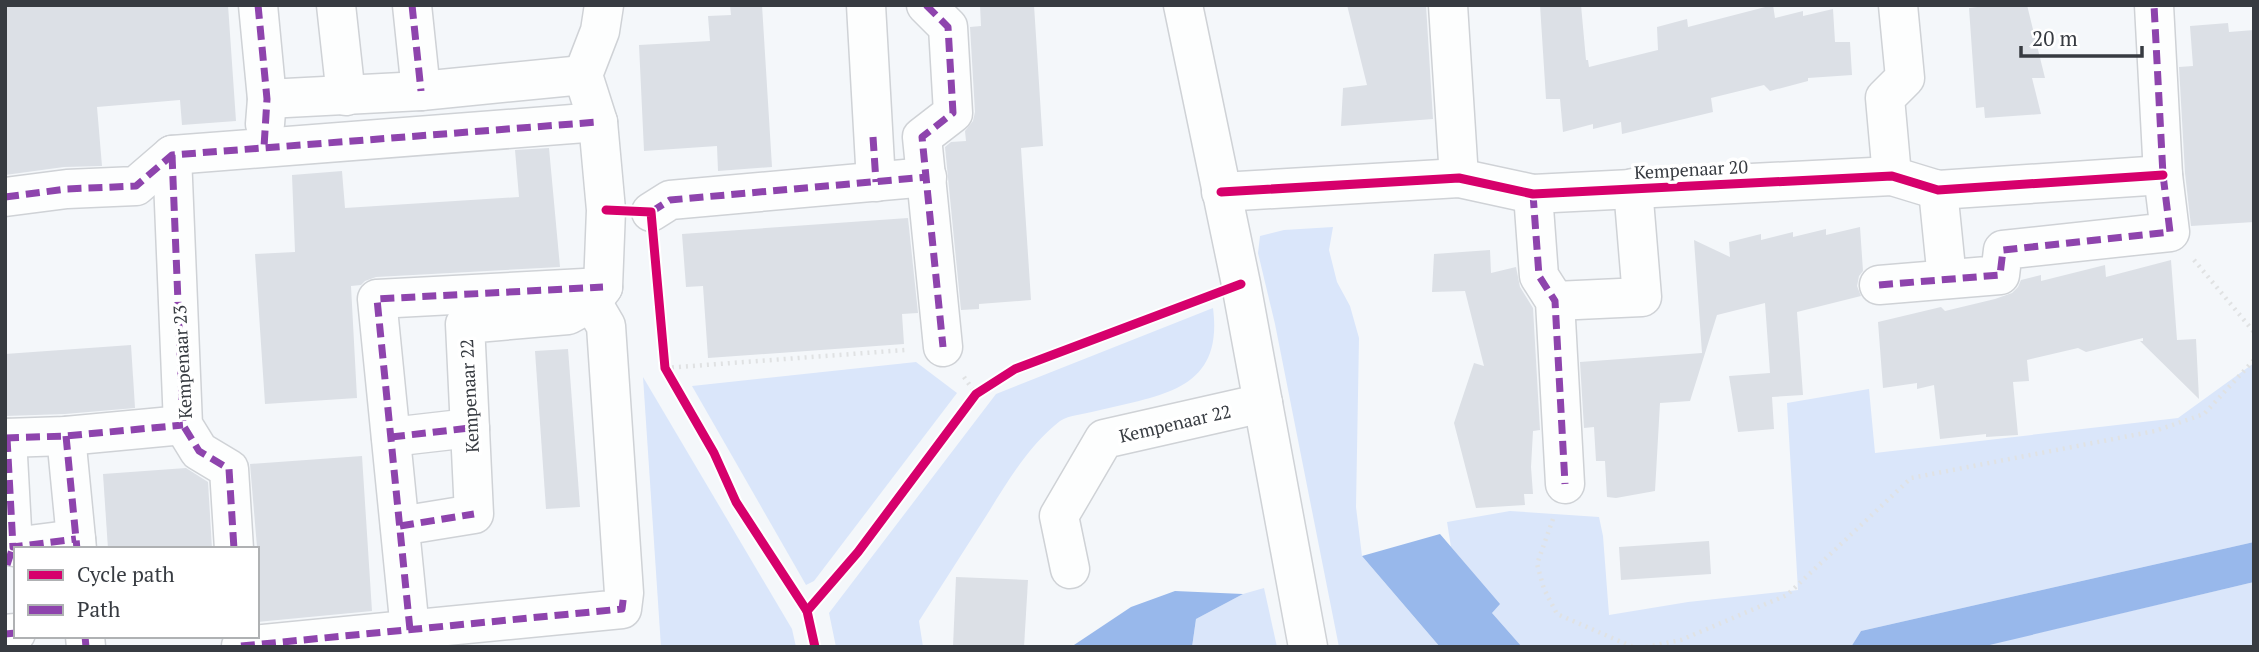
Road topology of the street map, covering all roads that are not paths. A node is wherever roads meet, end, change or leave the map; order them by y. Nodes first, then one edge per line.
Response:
1 (258, 5) edge
2 (337, 5) edge
3 (412, 5) edge
4 (604, 5) edge
5 (866, 5) edge
6 (926, 5) edge
7 (1183, 5) edge
8 (1448, 5) edge
9 (1898, 5) edge
10 (2154, 5) edge
11 (583, 75) junction
12 (421, 91) junction
13 (346, 96) junction
14 (267, 99) junction
15 (598, 122) junction
16 (264, 147) junction
17 (172, 155) junction
18 (2163, 175) junction
19 (1892, 176) junction
20 (927, 177) junction
21 (1459, 178) junction
22 (876, 182) junction
23 (1633, 188) junction
24 (1938, 190) junction
25 (1221, 192) junction
26 (1533, 194) junction
27 (5, 197) edge
28 (651, 212) dead end
29 (1947, 279) junction
30 (1879, 285) dead end
31 (598, 294) junction
32 (1555, 301) junction
33 (943, 347) road end
34 (1263, 403) junction
35 (183, 425) junction
36 (470, 428) junction
37 (66, 436) junction
38 (391, 437) junction
39 (6, 438) edge
40 (1565, 484) road end
41 (400, 526) junction
42 (76, 544) edge
43 (234, 547) edge
44 (8, 559) edge
45 (1070, 569) dead end
46 (410, 630) junction
47 (241, 643) edge
48 (1308, 647) edge

1 - 14 street
2 - 13 street
3 - 12 street
4 - 11 street
5 - 22 street
6 - 20 street
7 - 25 street
8 - 21 street
9 - 19 street
10 - 18 street
11 - 12 street
11 - 15 street
12 - 13 street
13 - 14 street
14 - 16 street
15 - 16 street
15 - 31 street
16 - 17 street
17 - 27 street
17 - 35 street, Kempenaar 23
18 - 24 street, Kempenaar 20
18 - 29 street
19 - 23 street, Kempenaar 20
19 - 24 street, Kempenaar 20
20 - 22 street
20 - 33 street
21 - 25 street, Kempenaar 20
21 - 26 street, Kempenaar 20
22 - 28 street
23 - 26 street, Kempenaar 20
23 - 32 street, Kempenaar 20
24 - 29 street
25 - 34 street
26 - 32 street
29 - 30 street
31 - 36 street, Kempenaar 22
31 - 38 street
31 - 46 street
32 - 40 street
34 - 45 street, Kempenaar 22
34 - 48 street
35 - 37 street
35 - 43 street, Kempenaar 23
36 - 38 street
36 - 41 street, Kempenaar 22
37 - 39 street
37 - 42 street
38 - 41 street
39 - 44 street
41 - 46 street
46 - 47 street

